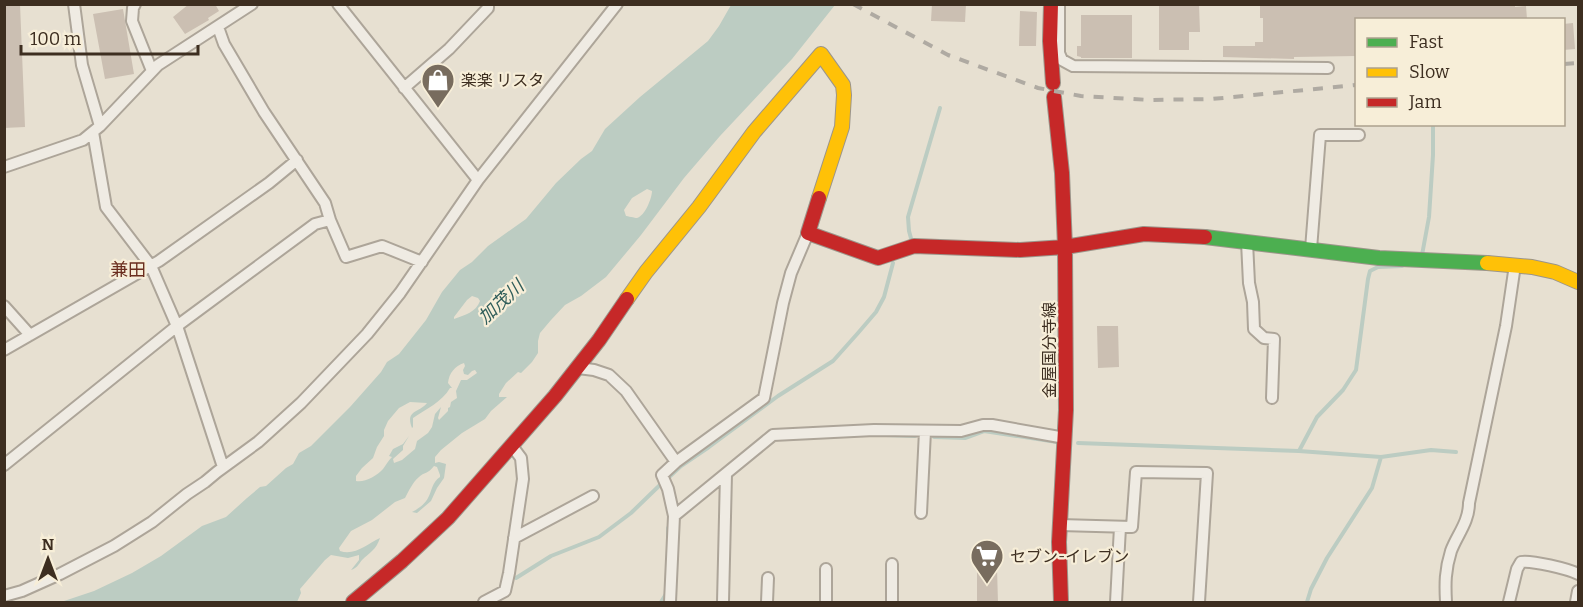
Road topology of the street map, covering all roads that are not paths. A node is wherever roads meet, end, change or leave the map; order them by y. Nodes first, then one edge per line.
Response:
1 (74, 4) edge
2 (135, 4) edge
3 (252, 4) edge
4 (338, 4) edge
5 (488, 4) edge
6 (617, 4) edge
7 (1051, 4) edge
8 (1059, 4) edge
9 (218, 27) junction
10 (1328, 68) dead end
11 (152, 71) junction
12 (1053, 82) dead end
13 (404, 88) junction
14 (1054, 97) dead end
15 (97, 129) junction
16 (1359, 135) dead end
17 (297, 160) junction
18 (4, 167) edge
19 (478, 180) junction
20 (330, 220) junction
21 (808, 232) junction
22 (1247, 242) junction
23 (1065, 246) junction
24 (1311, 249) junction
25 (422, 262) junction
26 (1515, 265) junction
27 (151, 266) junction
28 (1578, 282) edge
29 (4, 306) edge
30 (177, 326) junction
31 (30, 335) junction
32 (4, 350) edge
33 (578, 368) junction
34 (1272, 398) dead end
35 (925, 430) junction
36 (1065, 438) junction
37 (512, 446) junction
38 (676, 462) junction
39 (4, 465) edge
40 (223, 467) junction
41 (726, 474) junction
42 (593, 496) dead end
43 (921, 513) dead end
44 (674, 516) junction
45 (1060, 525) junction
46 (1120, 527) junction
47 (514, 538) junction
48 (892, 564) dead end
49 (826, 569) dead end
50 (1578, 574) edge
51 (768, 578) dead end
52 (1578, 591) edge
53 (4, 596) edge
54 (353, 603) edge
55 (484, 603) edge
56 (670, 603) edge
57 (723, 603) edge
58 (767, 603) edge
59 (826, 603) edge
60 (892, 603) edge
61 (1061, 603) edge
62 (1116, 603) edge
63 (1199, 603) edge
64 (1446, 603) edge
65 (1509, 603) edge
66 (1576, 603) edge

1 - 15 street
2 - 11 street
3 - 9 street
4 - 13 street
5 - 13 street
6 - 19 street
7 - 12 street
8 - 10 street
9 - 11 street
9 - 17 street
11 - 15 street
13 - 19 street
14 - 23 street, 金屋国分寺線
15 - 18 street
15 - 27 street
16 - 24 street
17 - 20 street
17 - 27 street
19 - 25 street
20 - 25 street
20 - 30 street
21 - 23 street
21 - 33 street
21 - 38 street
22 - 23 street
22 - 24 street
22 - 34 street
23 - 36 street, 金屋国分寺線
24 - 26 street
25 - 40 street
26 - 28 street
26 - 64 street
27 - 30 street
27 - 31 street
29 - 31 street
30 - 39 street
30 - 40 street
31 - 32 street
33 - 37 street
33 - 38 street
35 - 36 street
35 - 41 street
35 - 43 street
36 - 45 street, 金屋国分寺線
37 - 47 street
37 - 54 street
38 - 44 street
40 - 53 street
41 - 44 street
41 - 57 street
42 - 47 street
44 - 56 street
45 - 46 street
45 - 61 street, 金屋国分寺線
46 - 62 street
46 - 63 street
47 - 55 street
48 - 60 street
49 - 59 street
50 - 65 street
51 - 58 street
52 - 66 street

